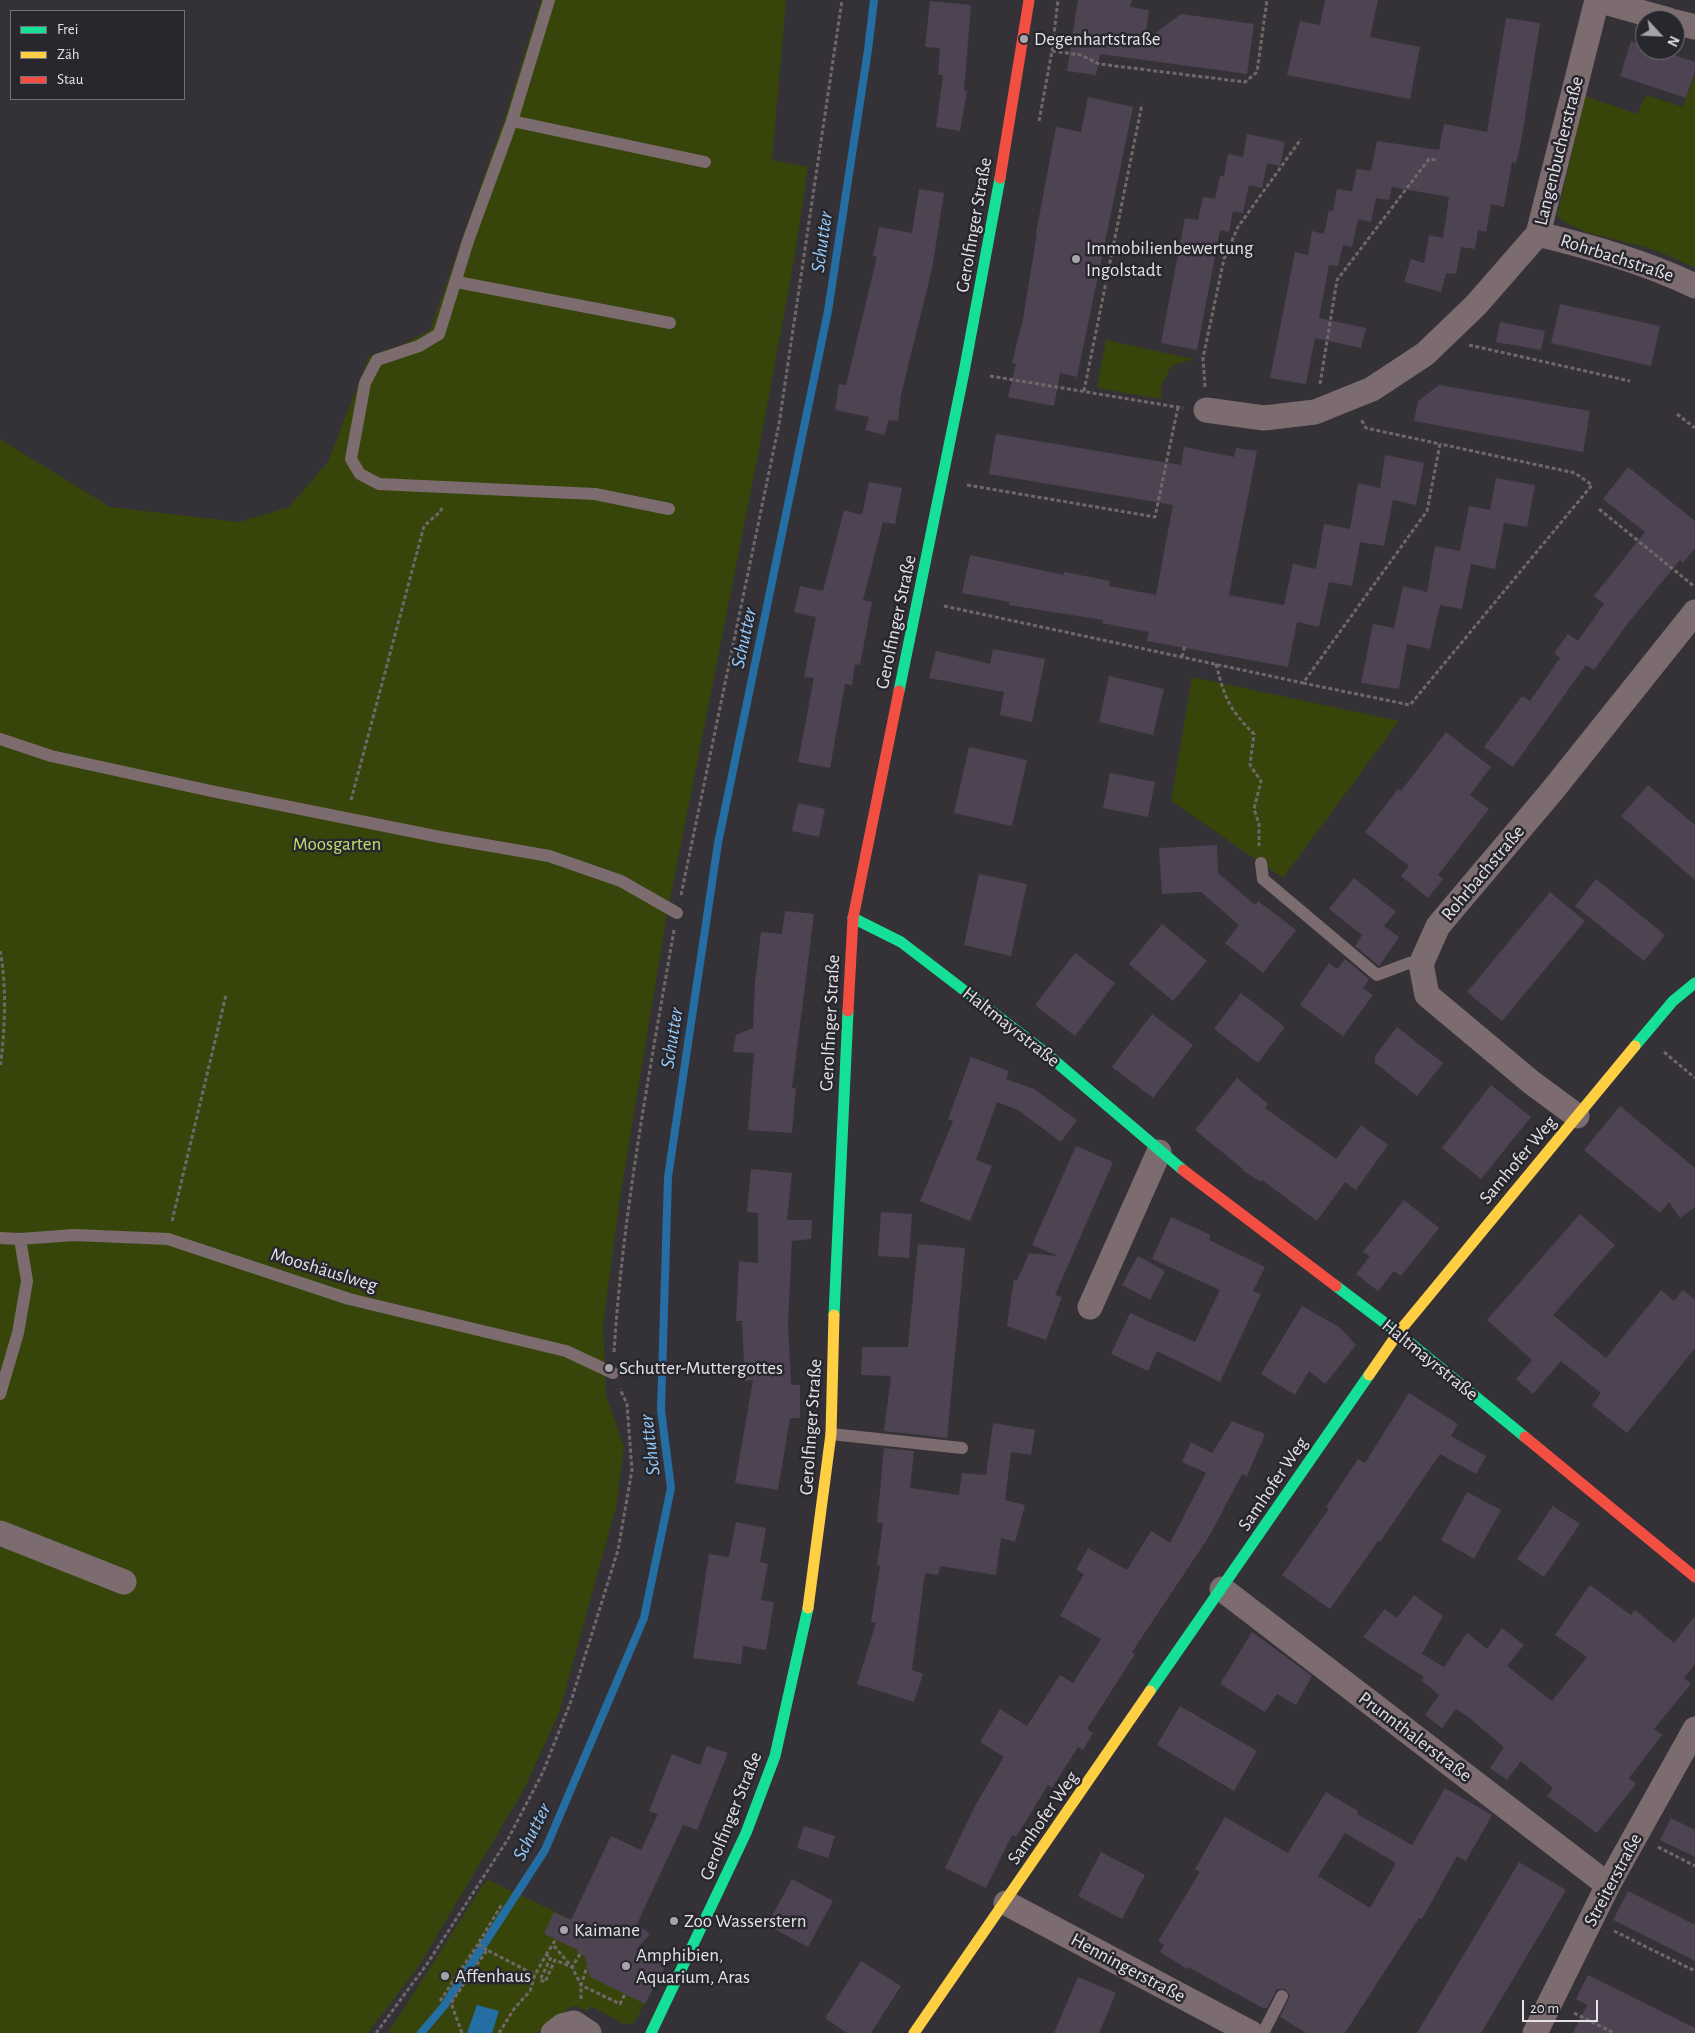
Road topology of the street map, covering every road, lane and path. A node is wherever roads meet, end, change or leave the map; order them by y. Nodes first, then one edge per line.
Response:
1 (549, 0) edge
2 (842, 0) edge
3 (1029, 0) edge
4 (1058, 0) edge
5 (1267, 0) edge
6 (1596, 0) edge
7 (1635, 11) edge
8 (1052, 51) junction
9 (1142, 104) dead end
10 (512, 121) junction
11 (1038, 127) dead end
12 (1301, 139) dead end
13 (1436, 160) dead end
14 (704, 162) dead end
15 (1538, 234) junction
16 (457, 282) junction
17 (1695, 286) edge
18 (670, 323) dead end
19 (1441, 339) junction
20 (992, 366) dead end
21 (964, 372) junction
22 (990, 376) junction
23 (1630, 381) dead end
24 (989, 385) dead end
25 (1084, 391) junction
26 (1350, 397) junction
27 (1178, 407) junction
28 (1206, 410) junction
29 (1315, 412) junction
30 (1677, 414) dead end
31 (1695, 428) edge
32 (1440, 444) junction
33 (972, 476) dead end
34 (942, 480) junction
35 (970, 485) junction
36 (451, 487) junction
37 (968, 494) dead end
38 (669, 509) dead end
39 (1599, 509) dead end
40 (1695, 587) edge
41 (919, 600) junction
42 (1695, 612) edge
43 (1184, 645) dead end
44 (1182, 657) junction
45 (1216, 664) junction
46 (1303, 683) junction
47 (0, 739) edge
48 (346, 818) junction
49 (1261, 863) joint
50 (677, 913) junction
51 (853, 918) junction
52 (0, 951) edge
53 (1421, 964) junction
54 (1695, 982) edge
55 (226, 995) dead end
56 (1, 1005) edge
57 (1644, 1036) junction
58 (0, 1067) edge
59 (1695, 1078) edge
60 (1577, 1116) junction
61 (1159, 1152) junction
62 (0, 1238) edge
63 (20, 1239) junction
64 (168, 1239) junction
65 (1090, 1306) dead end
66 (1398, 1332) junction
67 (613, 1373) junction
68 (0, 1394) edge
69 (831, 1434) junction
70 (962, 1448) dead end
71 (0, 1533) edge
72 (1695, 1577) edge
73 (124, 1582) dead end
74 (1222, 1589) junction
75 (1695, 1729) edge
76 (1635, 1836) junction
77 (1695, 1866) edge
78 (1608, 1884) junction
79 (1006, 1903) junction
80 (502, 1904) dead end
81 (1591, 1920) junction
82 (556, 1940) dead end
83 (479, 1944) junction
84 (554, 1946) junction
85 (487, 1949) junction
86 (580, 1954) dead end
87 (546, 1955) junction
88 (572, 1967) junction
89 (587, 1967) dead end
90 (1695, 1971) edge
91 (535, 1975) junction
92 (581, 1986) junction
93 (625, 1994) dead end
94 (1282, 1996) dead end
95 (440, 2001) dead end
96 (1550, 2002) junction
97 (572, 2030) edge
98 (376, 2033) edge
99 (462, 2033) edge
100 (499, 2033) edge
101 (651, 2033) edge
102 (914, 2033) edge
103 (1251, 2033) edge
104 (1263, 2033) edge
105 (1535, 2033) edge
106 (1614, 2033) edge

1 - 10 lane
2 - 50 path
3 - 21 street, Gerolfinger Straße
4 - 8 path
5 - 8 path
6 - 7 street
6 - 15 street, Langenbucherstraße
8 - 11 path
9 - 25 path
10 - 14 lane
10 - 16 lane
12 - 28 path
13 - 29 path
15 - 17 street, Rohrbachstraße
15 - 19 street, Langenbucherstraße
16 - 18 lane
16 - 36 lane
19 - 23 path
19 - 26 street, Langenbucherstraße
20 - 22 path
21 - 22 path
21 - 34 street, Gerolfinger Straße
22 - 24 path
22 - 25 path
25 - 27 path
26 - 29 street, Langenbucherstraße
26 - 32 path
27 - 28 path
27 - 35 path
28 - 29 street, Langenbucherstraße
30 - 31 path
32 - 46 path
32 - 46 path
33 - 35 path
34 - 35 path
34 - 41 street, Gerolfinger Straße
35 - 37 path
36 - 38 lane
36 - 48 path
39 - 40 path
41 - 44 path
41 - 51 street, Gerolfinger Straße
42 - 53 street, Rohrbachstraße
43 - 44 path
44 - 45 path
45 - 46 path
45 - 49 path
47 - 48 lane
48 - 50 lane
49 - 53 lane
50 - 67 path
51 - 61 street, Haltmayrstraße
51 - 69 street, Gerolfinger Straße
52 - 56 path
53 - 60 street
54 - 57 street, Samhofer Weg
55 - 64 path
56 - 58 path
57 - 59 path
57 - 60 street, Samhofer Weg
60 - 66 street, Samhofer Weg
61 - 65 street
61 - 66 street, Haltmayrstraße
62 - 63 lane, Mooshäuslweg
63 - 64 lane, Mooshäuslweg
63 - 68 lane
64 - 67 lane, Mooshäuslweg
66 - 72 street, Haltmayrstraße
66 - 74 street, Samhofer Weg
67 - 98 path
69 - 70 lane
69 - 101 street, Gerolfinger Straße
71 - 73 street
74 - 78 street, Prunnthalerstraße
74 - 79 street, Samhofer Weg
75 - 76 street, Streiterstraße
76 - 77 path
76 - 78 street, Streiterstraße
78 - 81 street, Streiterstraße
79 - 102 street, Samhofer Weg
79 - 103 street, Henningerstraße
80 - 83 path
81 - 90 path
81 - 96 street, Streiterstraße
82 - 84 path
83 - 85 path
83 - 95 path
84 - 87 path
84 - 88 path
85 - 91 path
85 - 99 path
86 - 88 path
87 - 88 path
87 - 91 path
88 - 92 path
89 - 92 path
91 - 100 path
92 - 93 path
92 - 97 path
94 - 104 lane
96 - 105 street, Streiterstraße
96 - 106 path

